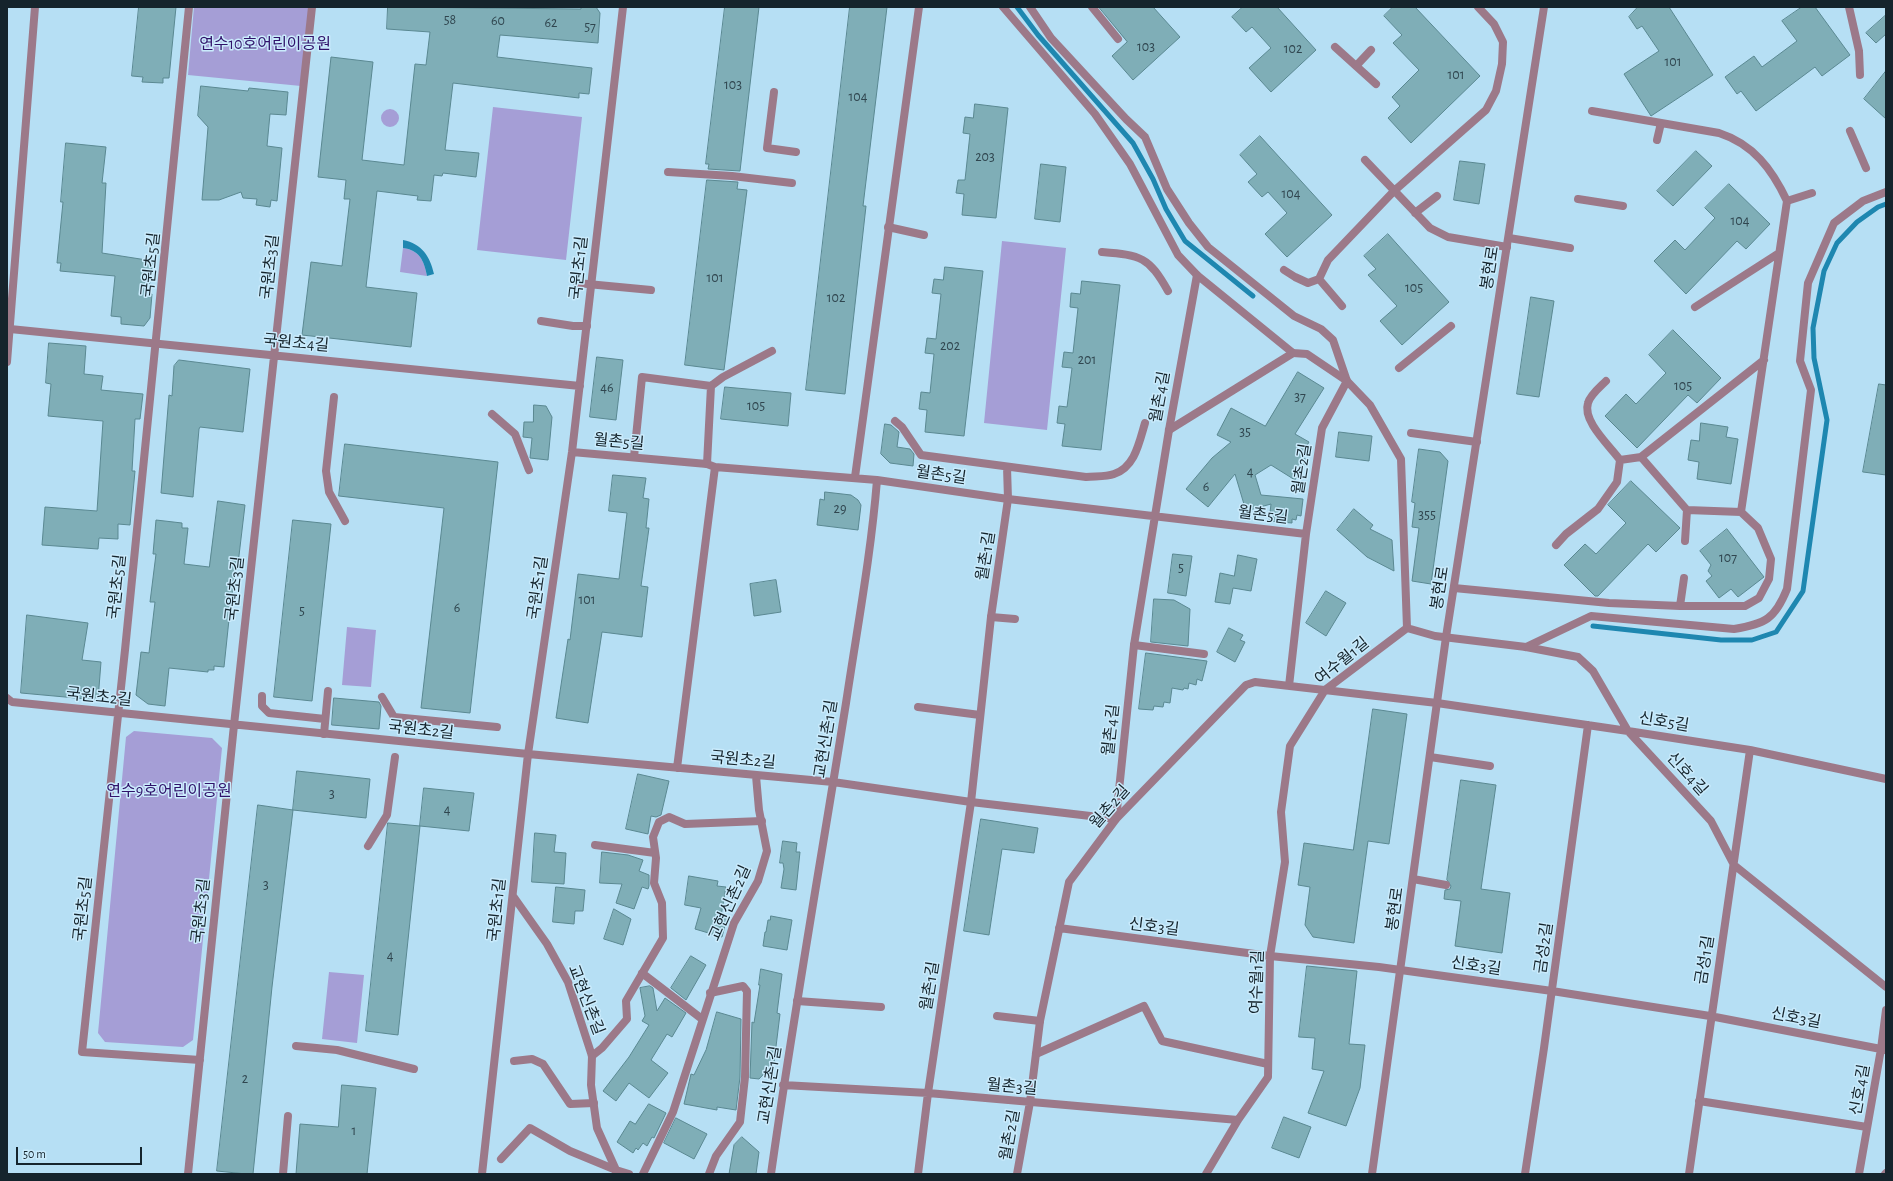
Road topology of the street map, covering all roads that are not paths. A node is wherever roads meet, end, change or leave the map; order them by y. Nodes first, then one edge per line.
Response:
1 (35, 7) edge
2 (189, 7) edge
3 (312, 7) edge
4 (623, 7) edge
5 (919, 7) edge
6 (1003, 7) edge
7 (1030, 7) edge
8 (1092, 7) edge
9 (1478, 7) edge
10 (1544, 7) edge
11 (1849, 7) edge
12 (1118, 39) dead end
13 (1335, 46) dead end
14 (1371, 50) dead end
15 (1356, 66) junction
16 (1860, 75) dead end
17 (1376, 84) dead end
18 (774, 92) dead end
19 (1592, 111) dead end
20 (1661, 122) junction
21 (1850, 131) dead end
22 (1657, 140) dead end
23 (796, 152) dead end
24 (1365, 160) dead end
25 (1866, 168) dead end
26 (668, 172) dead end
27 (792, 183) dead end
28 (1394, 191) junction
29 (1886, 192) edge
30 (1812, 194) dead end
31 (1437, 196) dead end
32 (1578, 199) dead end
33 (1787, 200) junction
34 (1623, 206) dead end
35 (1415, 213) junction
36 (888, 227) junction
37 (924, 235) dead end
38 (1509, 238) junction
39 (1507, 247) junction
40 (1570, 248) dead end
41 (1102, 252) dead end
42 (1779, 253) junction
43 (1284, 270) dead end
44 (1197, 275) junction
45 (1319, 279) junction
46 (578, 283) dead end
47 (591, 284) junction
48 (652, 290) dead end
49 (1168, 291) dead end
50 (1342, 306) dead end
51 (1695, 307) dead end
52 (541, 321) dead end
53 (587, 326) junction
54 (1451, 326) dead end
55 (10, 329) junction
56 (156, 343) junction
57 (772, 351) dead end
58 (1293, 353) junction
59 (275, 355) junction
60 (1764, 360) junction
61 (7, 362) edge
62 (1399, 368) dead end
63 (1347, 381) junction
64 (1606, 381) dead end
65 (580, 386) junction
66 (711, 386) junction
67 (334, 397) dead end
68 (492, 414) dead end
69 (895, 421) dead end
70 (1145, 423) dead end
71 (1168, 430) junction
72 (1411, 433) dead end
73 (1477, 442) junction
74 (572, 452) junction
75 (1641, 457) junction
76 (634, 458) junction
77 (1620, 460) junction
78 (711, 466) junction
79 (1008, 467) junction
80 (529, 470) dead end
81 (854, 477) junction
82 (877, 480) junction
83 (1008, 499) junction
84 (1687, 510) junction
85 (1741, 512) junction
86 (1154, 516) junction
87 (345, 521) dead end
88 (1306, 534) junction
89 (1685, 541) dead end
90 (1556, 545) dead end
91 (1684, 578) dead end
92 (1454, 588) junction
93 (1680, 606) junction
94 (991, 617) junction
95 (1015, 619) dead end
96 (1407, 628) junction
97 (1446, 637) junction
98 (1134, 645) junction
99 (1526, 647) junction
100 (1204, 654) dead end
101 (1289, 686) junction
102 (1324, 690) junction
103 (328, 691) dead end
104 (262, 696) dead end
105 (382, 696) dead end
106 (7, 698) edge
107 (1437, 703) junction
108 (918, 708) dead end
109 (119, 713) junction
110 (980, 715) junction
111 (325, 719) junction
112 (234, 725) junction
113 (1588, 725) junction
114 (497, 727) dead end
115 (1628, 731) junction
116 (324, 734) junction
117 (1750, 750) junction
118 (528, 754) junction
119 (395, 757) dead end
120 (1430, 757) junction
121 (1490, 766) dead end
122 (677, 768) junction
123 (756, 776) junction
124 (1886, 779) edge
125 (834, 782) junction
126 (971, 802) junction
127 (1116, 819) junction
128 (762, 821) junction
129 (594, 845) dead end
130 (368, 846) dead end
131 (655, 853) junction
132 (1734, 865) junction
133 (1413, 879) junction
134 (1446, 885) dead end
135 (513, 896) junction
136 (1059, 928) junction
137 (1270, 956) junction
138 (1401, 970) junction
139 (642, 973) junction
140 (1886, 987) edge
141 (1552, 991) junction
142 (710, 993) junction
143 (797, 1001) junction
144 (881, 1006) dead end
145 (1886, 1010) edge
146 (997, 1016) dead end
147 (1710, 1016) junction
148 (702, 1019) junction
149 (1040, 1021) junction
150 (296, 1046) dead end
151 (1884, 1050) edge
152 (1036, 1054) junction
153 (592, 1056) junction
154 (200, 1060) junction
155 (514, 1061) dead end
156 (1268, 1064) junction
157 (414, 1069) dead end
158 (783, 1084) junction
159 (928, 1093) junction
160 (1699, 1101) junction
161 (1030, 1102) junction
162 (594, 1103) junction
163 (288, 1116) dead end
164 (1238, 1120) junction
165 (1867, 1127) junction
166 (501, 1159) dead end
167 (616, 1172) edge
168 (188, 1174) edge
169 (283, 1174) edge
170 (482, 1174) edge
171 (629, 1174) edge
172 (643, 1174) edge
173 (709, 1174) edge
174 (771, 1174) edge
175 (918, 1174) edge
176 (1017, 1174) edge
177 (1206, 1174) edge
178 (1372, 1174) edge
179 (1525, 1174) edge
180 (1689, 1174) edge
181 (1859, 1174) edge

1 - 55 street
2 - 56 street, 국원초5길
3 - 59 street, 국원초3길
4 - 47 street, 국원초1길
5 - 36 street
6 - 44 street
7 - 63 street
8 - 12 street
9 - 28 street
10 - 38 street, 봉현로
11 - 16 street
13 - 15 street
14 - 15 street
15 - 17 street
18 - 23 street
19 - 20 street
20 - 22 street
20 - 33 street
21 - 25 street
24 - 28 street
26 - 27 street
28 - 35 street
28 - 45 street
29 - 99 street
30 - 33 street
31 - 35 street
32 - 34 street
33 - 42 street
35 - 39 street
36 - 37 street
36 - 81 street
38 - 39 street, 봉현로
38 - 40 street
39 - 73 street, 봉현로
41 - 49 street
42 - 51 street
42 - 60 street
43 - 45 street
44 - 58 street
44 - 71 street, 월촌4길
45 - 50 street
46 - 47 street
47 - 48 street
47 - 53 street, 국원초1길
52 - 53 street
53 - 65 street, 국원초1길
54 - 62 street
55 - 56 street, 국원초4길
55 - 61 street
56 - 59 street, 국원초4길
56 - 109 street, 국원초5길
57 - 66 street
58 - 63 street
58 - 71 street
59 - 65 street, 국원초4길
59 - 112 street, 국원초3길
60 - 75 street
60 - 85 street
63 - 88 street, 월촌2길
63 - 96 street
64 - 77 street
65 - 74 street, 국원초1길
66 - 76 street
66 - 78 street
67 - 87 street
68 - 80 street
69 - 79 street
70 - 79 street
71 - 86 street, 월촌4길
72 - 73 street
73 - 92 street, 봉현로
74 - 76 street, 월촌5길
74 - 118 street, 국원초1길
75 - 77 street
75 - 84 street
76 - 78 street, 월촌5길
77 - 90 street
78 - 81 street, 월촌5길
78 - 122 street
79 - 83 street, 월촌1길
81 - 82 street, 월촌5길
82 - 83 street, 월촌5길
82 - 125 street, 교현신촌1길
83 - 86 street, 월촌5길
83 - 94 street, 월촌1길
84 - 85 street
84 - 89 street
85 - 93 street
86 - 88 street, 월촌5길
86 - 98 street, 월촌4길
88 - 101 street, 월촌2길
91 - 93 street
92 - 93 street
92 - 97 street, 봉현로
94 - 95 street
94 - 110 street, 월촌1길
96 - 97 street, 신호4길
96 - 102 street, 여수월1길
97 - 99 street, 신호4길
97 - 107 street, 봉현로
98 - 100 street
98 - 127 street, 월촌4길
99 - 115 street, 신호4길
101 - 102 street, 월촌2길
101 - 127 street, 월촌2길
102 - 107 street, 월촌2길
102 - 137 street, 여수월1길
103 - 111 street
104 - 111 street
105 - 114 street
106 - 109 street, 국원초2길
107 - 113 street, 신호5길
107 - 120 street, 봉현로
108 - 110 street
109 - 112 street, 국원초2길
109 - 154 street, 국원초5길
110 - 126 street, 월촌1길
111 - 116 street
112 - 116 street, 국원초2길
112 - 154 street, 국원초3길
113 - 115 street, 신호5길
113 - 141 street, 금성2길
115 - 117 street, 신호5길
115 - 132 street, 신호4길
116 - 118 street, 국원초2길
117 - 124 street, 신호5길
117 - 132 street, 금성1길
118 - 122 street, 국원초2길
118 - 135 street, 국원초1길
119 - 130 street
120 - 121 street
120 - 133 street, 봉현로
122 - 123 street, 국원초2길
123 - 125 street, 국원초2길
123 - 128 street, 교현신촌2길
125 - 126 street
125 - 143 street, 교현신촌1길
126 - 127 street
126 - 159 street, 월촌1길
127 - 136 street, 월촌2길
128 - 131 street
128 - 142 street, 교현신촌2길
129 - 131 street
131 - 139 street
132 - 140 street, 신호4길
132 - 147 street, 금성1길
133 - 134 street
133 - 138 street, 봉현로
135 - 153 street, 교현신촌길
135 - 170 street, 국원초1길
136 - 137 street, 신호3길
136 - 149 street, 월촌2길
137 - 138 street, 신호3길
137 - 156 street, 여수월1길
138 - 141 street, 신호3길
138 - 178 street, 봉현로
139 - 148 street
139 - 153 street
141 - 147 street, 신호3길
141 - 179 street, 금성2길
142 - 148 street, 교현신촌2길
142 - 173 street
143 - 144 street
143 - 158 street, 교현신촌1길
145 - 151 street, 신호4길
146 - 149 street
147 - 151 street, 신호3길
147 - 160 street, 금성1길
148 - 172 street, 교현신촌2길
149 - 152 street, 월촌2길
150 - 157 street
151 - 165 street, 신호4길
152 - 156 street
152 - 161 street, 월촌2길
153 - 162 street, 교현신촌길
154 - 168 street, 국원초3길
155 - 162 street
156 - 164 street, 여수월1길
158 - 159 street, 월촌3길
158 - 174 street, 교현신촌1길
159 - 161 street, 월촌3길
159 - 175 street, 월촌1길
160 - 165 street
160 - 180 street, 금성1길
161 - 164 street, 월촌3길
161 - 176 street, 월촌2길
162 - 167 street, 교현신촌길
163 - 169 street
164 - 177 street, 여수월1길
165 - 181 street, 신호4길
166 - 167 street
167 - 171 street

